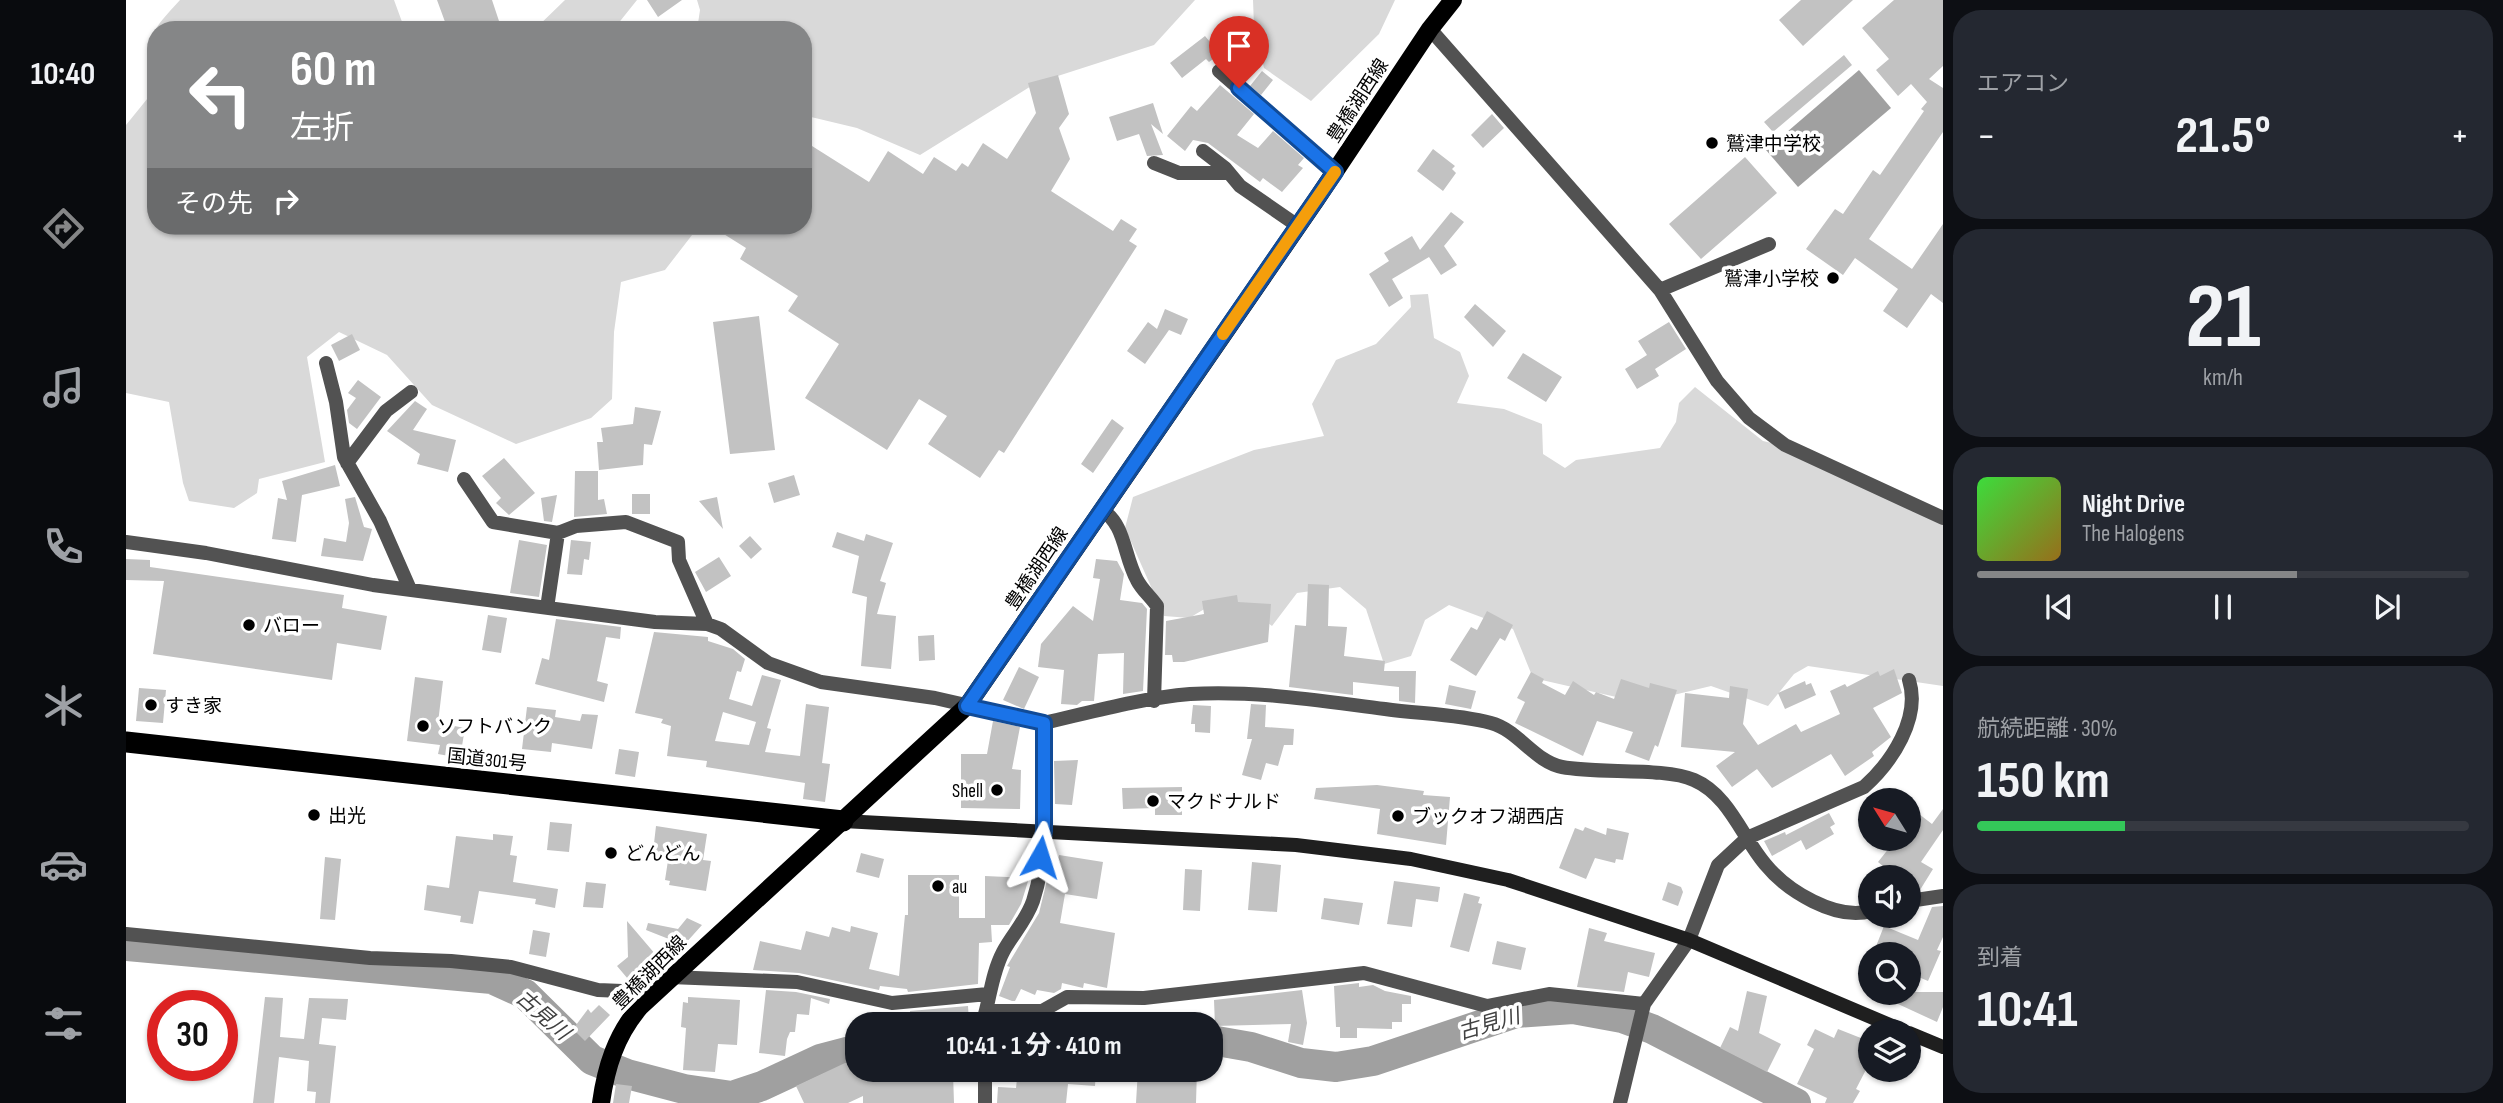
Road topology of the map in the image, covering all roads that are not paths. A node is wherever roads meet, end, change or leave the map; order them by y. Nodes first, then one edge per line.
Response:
1 (1453, 0) edge
2 (1430, 29) junction
3 (1219, 71) dead end
4 (1203, 151) dead end
5 (1154, 163) dead end
6 (1335, 172) junction
7 (1229, 173) junction
8 (1298, 226) junction
9 (1769, 244) dead end
10 (1660, 290) junction
11 (326, 363) dead end
12 (411, 391) dead end
13 (347, 463) junction
14 (464, 479) dead end
15 (1101, 509) junction
16 (1943, 518) edge
17 (558, 533) junction
18 (126, 542) edge
19 (409, 587) junction
20 (547, 608) junction
21 (706, 624) junction
22 (1909, 680) dead end
23 (1154, 701) junction
24 (967, 706) junction
25 (1044, 723) junction
26 (126, 742) edge
27 (844, 821) junction
28 (1044, 831) junction
29 (1747, 838) junction
30 (1943, 896) edge
31 (1921, 899) edge
32 (1858, 914) edge
33 (126, 934) edge
34 (1689, 940) junction
35 (670, 977) junction
36 (988, 994) junction
37 (1644, 1004) junction
38 (640, 1007) junction
39 (986, 1012) edge
40 (1032, 1012) edge
41 (1876, 1019) edge
42 (1921, 1038) edge
43 (1943, 1047) edge
44 (985, 1082) edge
45 (601, 1103) edge
46 (985, 1103) edge
47 (1620, 1103) edge

1 - 2 main road, 豊橋湖西線
2 - 6 main road, 豊橋湖西線
2 - 10 street
3 - 6 street
4 - 7 street
5 - 7 street
6 - 8 main road, 豊橋湖西線
7 - 8 street
8 - 15 main road, 豊橋湖西線
9 - 10 street
10 - 16 street
11 - 13 street
12 - 13 street
13 - 19 street
14 - 17 street
15 - 23 street
15 - 24 main road, 豊橋湖西線
17 - 20 street
17 - 21 street
18 - 19 street
19 - 20 street
20 - 21 street
21 - 24 street
22 - 29 street
23 - 25 street
23 - 29 street
24 - 25 street
24 - 27 main road, 豊橋湖西線
25 - 28 street
26 - 27 highway, 国道301号
27 - 28 street
27 - 35 main road, 豊橋湖西線
28 - 34 street
28 - 36 street
29 - 32 street
29 - 34 street
30 - 31 street
33 - 38 street
34 - 37 street
34 - 41 street
35 - 36 street
35 - 38 main road, 豊橋湖西線
36 - 39 street
37 - 40 street
37 - 47 street
38 - 45 main road, 豊橋湖西線
42 - 43 street
44 - 46 street

